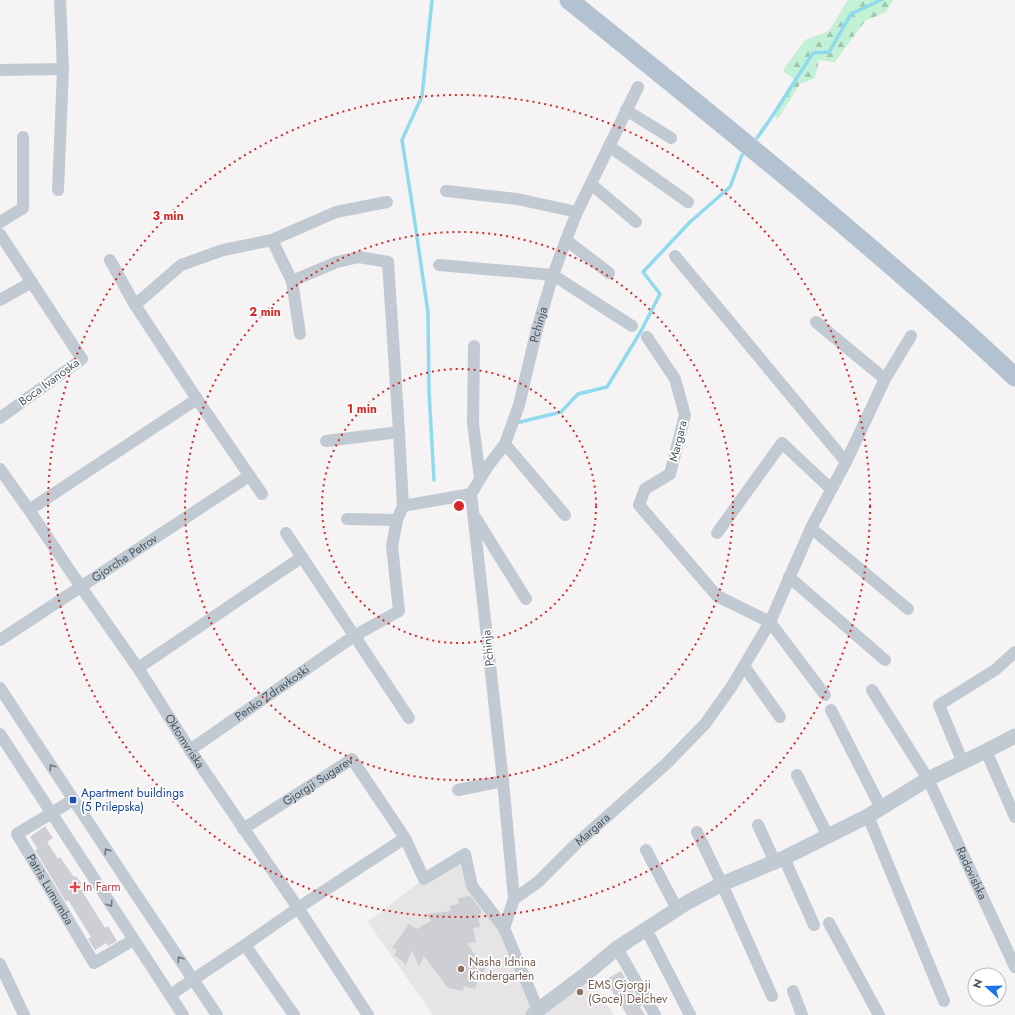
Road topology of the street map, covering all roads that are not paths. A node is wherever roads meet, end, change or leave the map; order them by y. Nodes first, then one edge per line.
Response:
1 (60, 0) edge
2 (569, 0) edge
3 (63, 69) junction
4 (0, 70) edge
5 (638, 87) dead end
6 (626, 110) junction
7 (23, 137) dead end
8 (671, 138) dead end
9 (609, 146) junction
10 (591, 184) junction
11 (58, 190) dead end
12 (446, 191) dead end
13 (387, 202) dead end
14 (688, 202) dead end
15 (578, 212) junction
16 (0, 222) edge
17 (636, 222) dead end
18 (0, 234) edge
19 (272, 240) junction
20 (566, 240) junction
21 (675, 256) dead end
22 (110, 260) dead end
23 (439, 265) dead end
24 (609, 273) dead end
25 (553, 275) junction
26 (292, 281) junction
27 (32, 282) junction
28 (0, 300) edge
29 (135, 305) junction
30 (816, 322) dead end
31 (632, 326) dead end
32 (300, 334) dead end
33 (911, 336) dead end
34 (647, 337) dead end
35 (474, 346) dead end
36 (1015, 377) edge
37 (885, 378) junction
38 (197, 399) junction
39 (0, 418) edge
40 (399, 432) junction
41 (326, 441) dead end
42 (505, 444) junction
43 (846, 462) junction
44 (0, 469) edge
45 (249, 476) junction
46 (480, 478) junction
47 (831, 489) junction
48 (262, 494) dead end
49 (470, 494) junction
50 (403, 506) junction
51 (29, 510) junction
52 (473, 515) junction
53 (565, 515) dead end
54 (347, 519) dead end
55 (397, 520) junction
56 (811, 528) junction
57 (286, 533) dead end
58 (718, 533) dead end
59 (302, 557) junction
60 (789, 577) junction
61 (81, 587) junction
62 (526, 599) dead end
63 (908, 609) dead end
64 (770, 622) junction
65 (354, 636) junction
66 (0, 640) edge
67 (1015, 652) edge
68 (885, 660) dead end
69 (744, 666) junction
70 (138, 668) junction
71 (0, 688) edge
72 (872, 690) dead end
73 (825, 695) dead end
74 (831, 710) dead end
75 (780, 717) dead end
76 (409, 718) dead end
77 (0, 734) edge
78 (1015, 736) edge
79 (190, 750) junction
80 (986, 751) junction
81 (963, 763) junction
82 (797, 775) dead end
83 (928, 779) junction
84 (503, 781) junction
85 (458, 790) dead end
86 (74, 800) junction
87 (881, 808) junction
88 (51, 813) junction
89 (868, 816) junction
90 (1015, 817) edge
91 (758, 825) dead end
92 (243, 829) junction
93 (697, 832) dead end
94 (828, 836) junction
95 (405, 838) junction
96 (646, 850) dead end
97 (779, 860) junction
98 (722, 884) junction
99 (514, 899) junction
100 (298, 908) junction
101 (677, 909) junction
102 (829, 923) dead end
103 (814, 925) dead end
104 (504, 928) junction
105 (646, 929) junction
106 (133, 940) junction
107 (245, 945) junction
108 (617, 948) junction
109 (0, 964) edge
110 (1015, 966) edge
111 (193, 979) junction
112 (793, 991) dead end
113 (170, 995) junction
114 (772, 996) dead end
115 (944, 1001) dead end
116 (535, 1012) edge
117 (24, 1015) edge
118 (183, 1015) edge
119 (217, 1015) edge
120 (294, 1015) edge
121 (368, 1015) edge
122 (656, 1015) edge
123 (690, 1015) edge
124 (802, 1015) edge
125 (879, 1015) edge

1 - 3 street
2 - 36 main road
3 - 4 street
3 - 11 street
5 - 6 street, Pchinja
6 - 8 street
6 - 9 street, Pchinja
7 - 16 street
9 - 10 street, Pchinja
9 - 14 street
10 - 15 street, Pchinja
10 - 17 street
12 - 15 street
13 - 19 street
15 - 20 street, Pchinja
18 - 27 street, Boca Ivanoska
19 - 26 street
19 - 29 street
20 - 24 street
20 - 25 street, Pchinja
21 - 43 street
22 - 29 street
23 - 25 street
25 - 31 street
25 - 42 street, Pchinja
26 - 32 street
26 - 40 street
27 - 28 street
27 - 39 street, Boca Ivanoska
29 - 38 street
30 - 37 street
33 - 37 street, Margara
34 - 64 street, Margara
35 - 46 street
37 - 43 street, Margara
38 - 45 street
38 - 51 street
40 - 41 street
40 - 50 street
42 - 46 street, Pchinja
42 - 53 street
43 - 47 street, Margara
44 - 51 street, Oktomvriska
45 - 48 street
45 - 61 street, Gjorche Petrov
46 - 49 street, Pchinja
47 - 56 street, Margara
47 - 58 street
49 - 50 street
49 - 52 street, Pchinja
50 - 55 street
51 - 61 street, Oktomvriska
52 - 62 street, Pchinja
52 - 84 street, Pchinja
54 - 55 street
55 - 65 street
56 - 60 street, Margara
56 - 63 street
57 - 59 street
59 - 65 street
59 - 70 street
60 - 64 street, Margara
60 - 68 street
61 - 66 street, Gjorche Petrov
61 - 70 street, Oktomvriska
64 - 69 street, Margara
64 - 73 street, Margara
65 - 76 street
65 - 79 street, Penko Zdravkoski
67 - 81 street
69 - 75 street
69 - 99 street, Margara
70 - 79 street, Oktomvriska
86 -> 71 street
72 - 83 street, Radovishka
74 - 87 street
77 - 88 street
78 - 80 street
79 - 92 street, Oktomvriska
80 - 81 street
80 - 90 street
81 - 83 street
82 - 94 street
83 - 87 street
83 - 110 street, Radovishka
84 - 85 street
84 - 99 street, Pchinja
86 - 88 street, Patris Lumumba
111 -> 86 street
87 - 89 street
88 -> 106 street
88 - 106 street, Patris Lumumba
89 - 94 street
89 - 115 street
91 - 97 street
92 - 95 street, Gjorgji Sugarev
92 - 100 street, Oktomvriska
93 - 98 street
94 - 97 street
95 - 100 street
95 - 104 street, Gjorgji Sugarev
96 - 101 street
97 - 98 street
97 - 103 street
98 - 101 street
98 - 114 street
99 - 104 street
100 - 107 street
100 - 121 street, Oktomvriska
101 - 105 street
102 - 125 street
104 - 116 street
105 - 108 street
105 - 123 street
106 - 113 street
107 - 111 street
107 - 120 street
108 - 116 street
108 - 122 street
109 - 117 street
111 - 113 street
111 - 119 street
112 - 124 street
113 - 118 street

